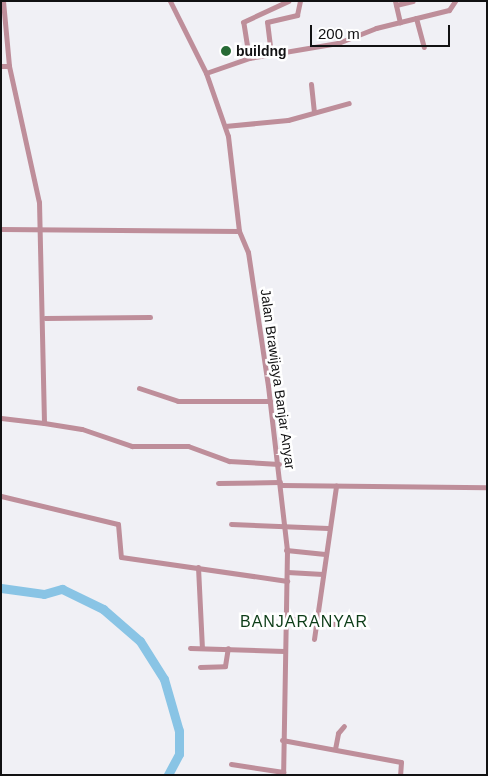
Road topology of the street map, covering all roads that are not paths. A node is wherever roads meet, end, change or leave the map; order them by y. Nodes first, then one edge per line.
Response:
1 (170, 1) edge
2 (288, 1) edge
3 (300, 1) edge
4 (413, 1) edge
5 (455, 1) edge
6 (2, 3) edge
7 (396, 3) edge
8 (416, 18) junction
9 (400, 22) junction
10 (424, 48) dead end
11 (270, 54) junction
12 (249, 58) junction
13 (1, 66) edge
14 (10, 66) junction
15 (206, 73) junction
16 (311, 84) dead end
17 (349, 103) dead end
18 (314, 111) junction
19 (225, 126) junction
20 (1, 229) edge
21 (239, 231) junction
22 (42, 233) junction
23 (150, 317) dead end
24 (45, 318) junction
25 (139, 388) dead end
26 (270, 402) junction
27 (1, 418) edge
28 (44, 423) junction
29 (278, 464) junction
30 (218, 483) dead end
31 (281, 484) junction
32 (336, 486) junction
33 (487, 487) edge
34 (1, 496) edge
35 (231, 524) dead end
36 (285, 527) junction
37 (328, 528) junction
38 (286, 550) junction
39 (325, 554) junction
40 (198, 567) junction
41 (287, 572) junction
42 (323, 574) junction
43 (287, 581) junction
44 (286, 618) junction
45 (316, 620) junction
46 (335, 624) dead end
47 (314, 639) dead end
48 (190, 648) dead end
49 (202, 648) junction
50 (228, 648) junction
51 (284, 651) junction
52 (200, 667) dead end
53 (344, 726) dead end
54 (282, 740) junction
55 (335, 749) junction
56 (231, 764) dead end
57 (283, 773) edge
58 (400, 775) edge

1 - 15 street, Jalan Brawijaya Banjar Anyar
2 - 12 street
3 - 11 street
4 - 7 street
5 - 8 street
6 - 14 street
7 - 9 street
8 - 9 street
8 - 10 street
9 - 11 street
11 - 12 street
12 - 15 street
13 - 14 street
14 - 22 street
15 - 19 street, Jalan Brawijaya Banjar Anyar
16 - 18 street
17 - 18 street
18 - 19 street
19 - 21 street, Jalan Brawijaya Banjar Anyar
20 - 22 street
21 - 22 street
21 - 26 street, Jalan Brawijaya Banjar Anyar
22 - 24 street
23 - 24 street
24 - 28 street
25 - 26 street
26 - 29 street, Jalan Brawijaya Banjar Anyar
27 - 28 street
28 - 29 street
29 - 31 street, Jalan Brawijaya Banjar Anyar
30 - 31 street
31 - 32 street
31 - 36 street, Jalan Brawijaya Banjar Anyar
32 - 33 street
32 - 37 street
34 - 40 street
35 - 36 street
36 - 37 street
36 - 38 street, Jalan Brawijaya Banjar Anyar
37 - 39 street
38 - 39 street
38 - 41 street, Jalan Brawijaya Banjar Anyar
39 - 42 street
40 - 43 street
40 - 49 street
41 - 42 street
41 - 43 street, Jalan Brawijaya Banjar Anyar
42 - 45 street
43 - 44 street, Jalan Brawijaya Banjar Anyar
44 - 45 street
44 - 51 street, Jalan Brawijaya Banjar Anyar
45 - 46 street
45 - 47 street
48 - 49 street
49 - 50 street
50 - 51 street
50 - 52 street
51 - 54 street, Jalan Brawijaya Banjar Anyar
53 - 55 street
54 - 55 street
54 - 57 street, Jalan Brawijaya Banjar Anyar
55 - 58 street
56 - 57 street

